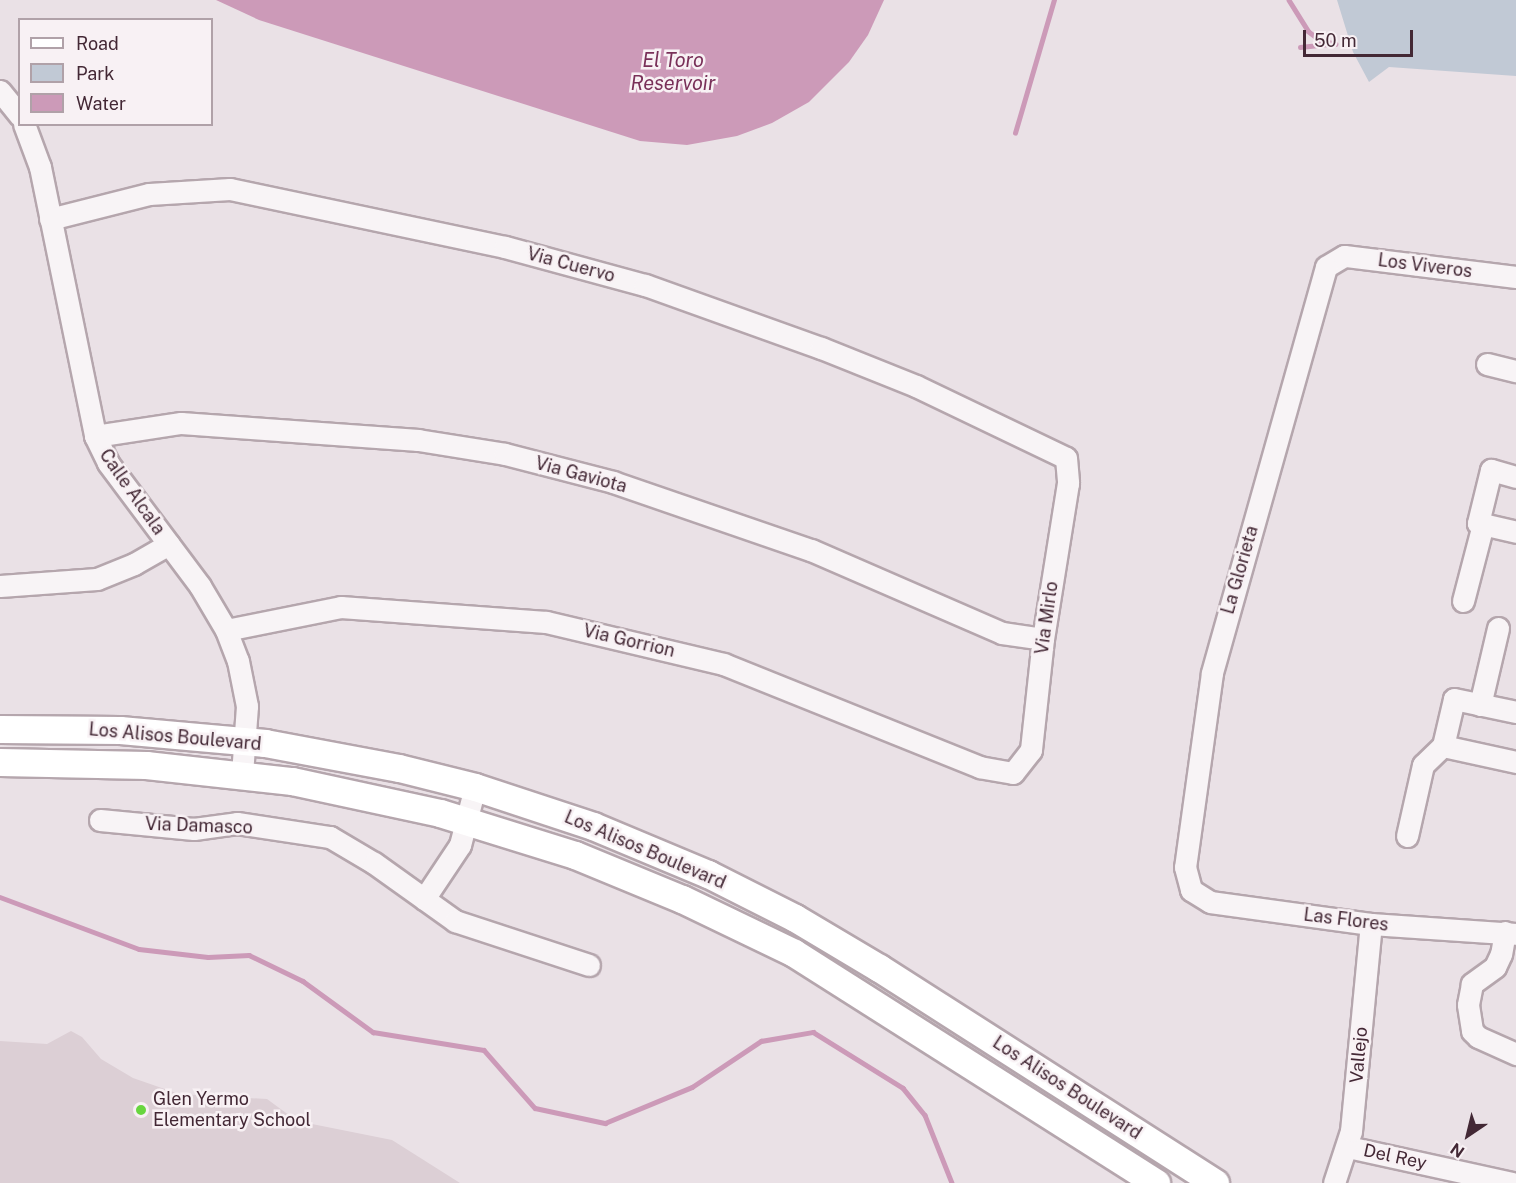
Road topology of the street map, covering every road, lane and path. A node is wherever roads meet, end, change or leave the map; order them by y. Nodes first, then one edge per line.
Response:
1 (0, 91) edge
2 (18, 114) edge
3 (25, 126) edge
4 (50, 219) junction
5 (1334, 260) joint
6 (1516, 277) edge
7 (1486, 364) dead end
8 (1516, 371) edge
9 (95, 436) junction
10 (1066, 458) joint
11 (1516, 477) edge
12 (1483, 524) junction
13 (1516, 532) edge
14 (169, 544) junction
15 (0, 586) edge
16 (1463, 601) dead end
17 (1498, 628) dead end
18 (226, 630) junction
19 (1042, 639) junction
20 (1480, 705) junction
21 (1516, 712) edge
22 (0, 729) edge
23 (246, 741) junction
24 (1443, 746) junction
25 (0, 762) edge
26 (1516, 762) edge
27 (1013, 773) joint
28 (243, 774) junction
29 (475, 787) junction
30 (466, 819) junction
31 (100, 820) dead end
32 (1407, 836) dead end
33 (1191, 890) joint
34 (424, 899) junction
35 (1371, 924) junction
36 (1510, 933) edge
37 (589, 965) dead end
38 (1516, 1054) edge
39 (1348, 1147) junction
40 (1156, 1183) edge
41 (1215, 1183) edge
42 (1334, 1183) edge
43 (1512, 1183) edge

1 - 2 street
3 - 4 street, Calle Alcala
4 - 9 street, Calle Alcala
4 - 10 street, Via Cuervo
5 - 6 street, Los Viveros
5 - 33 street, La Glorieta
7 - 8 street
9 - 14 street, Calle Alcala
9 - 19 street, Via Gaviota
10 - 19 street, Via Mirlo
11 - 12 street
12 - 13 street
12 - 16 street
14 - 15 street
14 - 18 street, Calle Alcala
17 - 20 street
18 - 23 street, Calle Alcala
18 - 27 street, Via Gorrion
19 - 27 street, Via Mirlo
20 - 21 street
20 - 24 street
22 - 23 main road, Los Alisos Boulevard
23 - 28 street, Calle Alcala
23 - 29 main road, Los Alisos Boulevard
24 - 26 street
24 - 32 street
25 - 28 main road, Los Alisos Boulevard
28 - 30 main road, Los Alisos Boulevard
29 - 30 street
29 - 41 main road, Los Alisos Boulevard
30 - 34 street
30 - 40 main road, Los Alisos Boulevard
31 - 34 street, Via Damasco
33 - 35 street, Las Flores
34 - 37 street, Via Damasco
35 - 36 street, Las Flores
35 - 39 street, Vallejo
36 - 38 street, Las Flores
39 - 42 street, Vallejo
39 - 43 street, Del Rey

